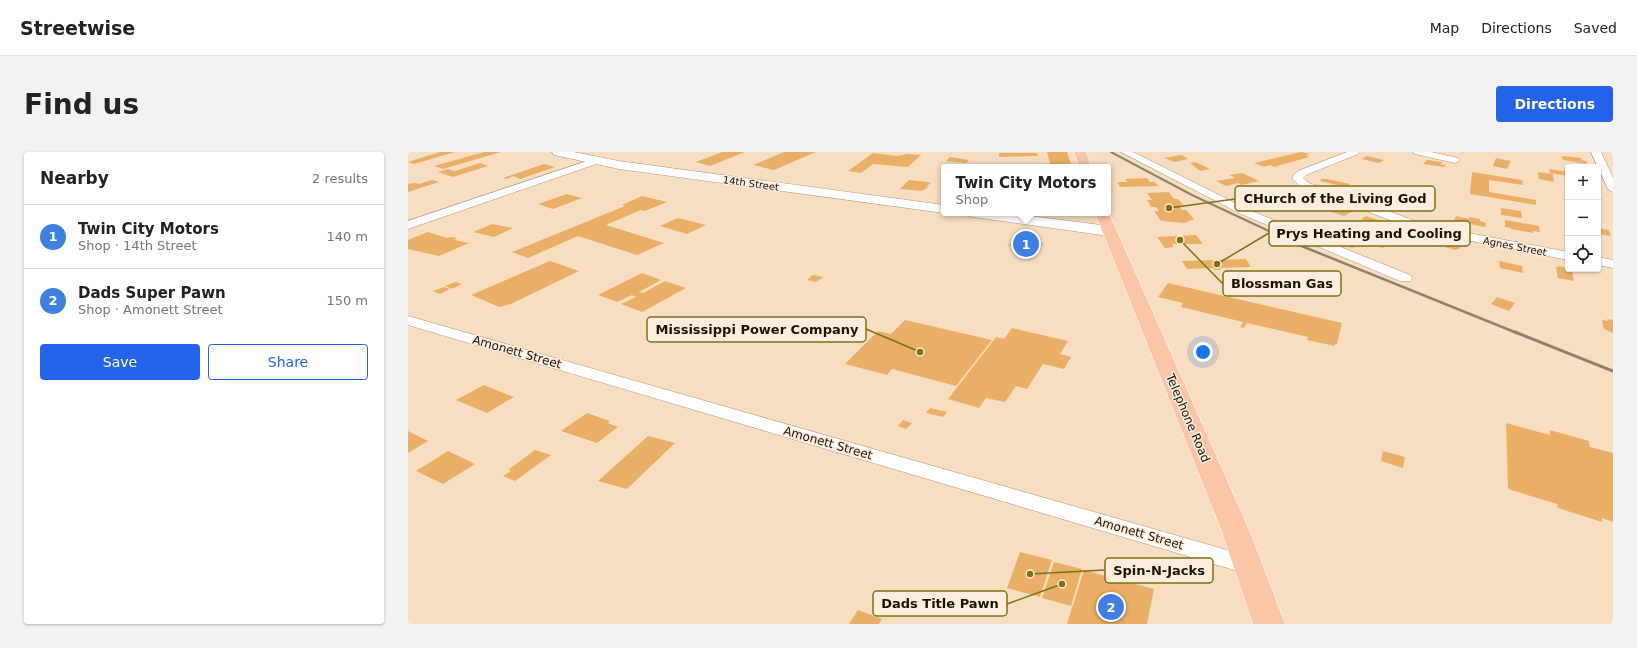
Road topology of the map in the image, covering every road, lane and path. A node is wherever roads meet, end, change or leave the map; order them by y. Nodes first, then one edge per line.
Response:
1 (558, 152) edge
2 (1080, 152) edge
3 (1126, 152) edge
4 (1355, 152) edge
5 (1418, 152) edge
6 (1596, 152) edge
7 (1455, 160) dead end
8 (596, 161) junction
9 (1084, 164) edge
10 (1613, 189) edge
11 (941, 209) edge
12 (1017, 216) edge
13 (1106, 222) edge
14 (408, 225) edge
15 (1565, 255) edge
16 (1601, 262) edge
17 (1613, 264) edge
18 (1404, 278) dead end
19 (408, 320) edge
20 (1248, 565) junction
21 (1269, 624) edge

1 - 8 street, 14th Street
2 - 9 main road
3 - 18 street
4 - 15 street, Agnes Street
5 - 7 street
6 - 10 street
8 - 11 street, 14th Street
8 - 14 street
12 - 13 street
13 - 20 main road, Telephone Road
16 - 17 street
19 - 20 street, Amonett Street
20 - 21 main road, Telephone Road

